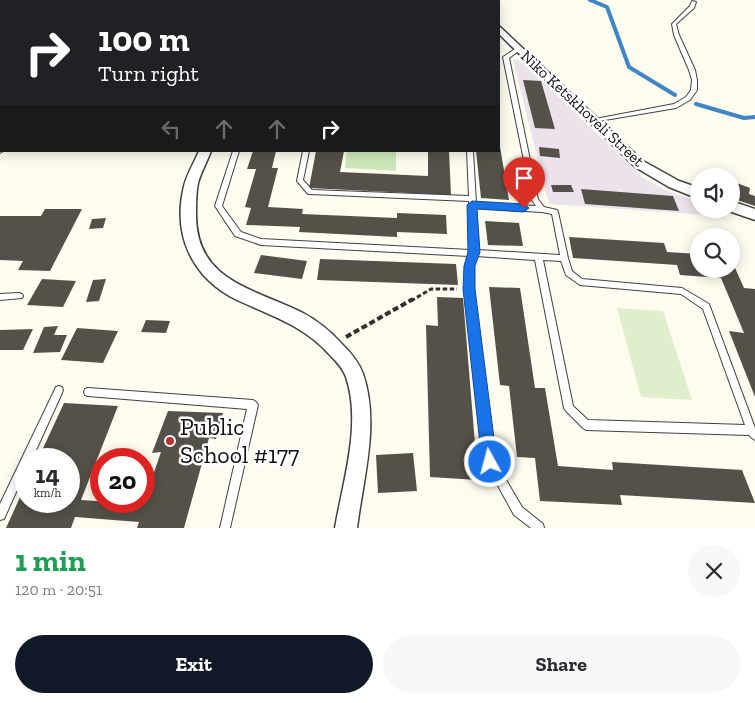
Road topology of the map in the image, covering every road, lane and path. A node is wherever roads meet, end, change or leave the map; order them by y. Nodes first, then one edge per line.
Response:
1 (694, 2) dead end
2 (500, 30) edge
3 (520, 48) junction
4 (502, 56) edge
5 (595, 121) junction
6 (205, 152) edge
7 (236, 152) edge
8 (306, 152) edge
9 (470, 152) edge
10 (690, 190) edge
11 (472, 202) junction
12 (542, 209) junction
13 (740, 209) edge
14 (755, 214) edge
15 (474, 252) junction
16 (538, 256) junction
17 (564, 258) junction
18 (469, 289) junction
19 (0, 296) edge
20 (19, 296) dead end
21 (335, 344) junction
22 (59, 390) dead end
23 (88, 392) dead end
24 (753, 432) edge
25 (31, 448) edge
26 (15, 483) edge
27 (0, 515) edge
28 (225, 528) edge
29 (346, 528) edge
30 (539, 528) edge

1 - 5 lane
2 - 3 street, Niko Ketskhoveli Street
3 - 4 lane
3 - 5 street, Niko Ketskhoveli Street
4 - 12 lane
5 - 10 street, Niko Ketskhoveli Street
6 - 21 street
7 - 15 lane
8 - 11 lane
9 - 11 lane
11 - 12 lane
11 - 15 lane
12 - 17 lane
13 - 14 street
15 - 16 lane
15 - 18 lane
16 - 17 lane
16 - 24 lane
17 - 24 lane
18 - 21 path
18 - 30 lane
19 - 20 lane
21 - 29 street
22 - 25 lane
23 - 28 lane
26 - 27 lane

